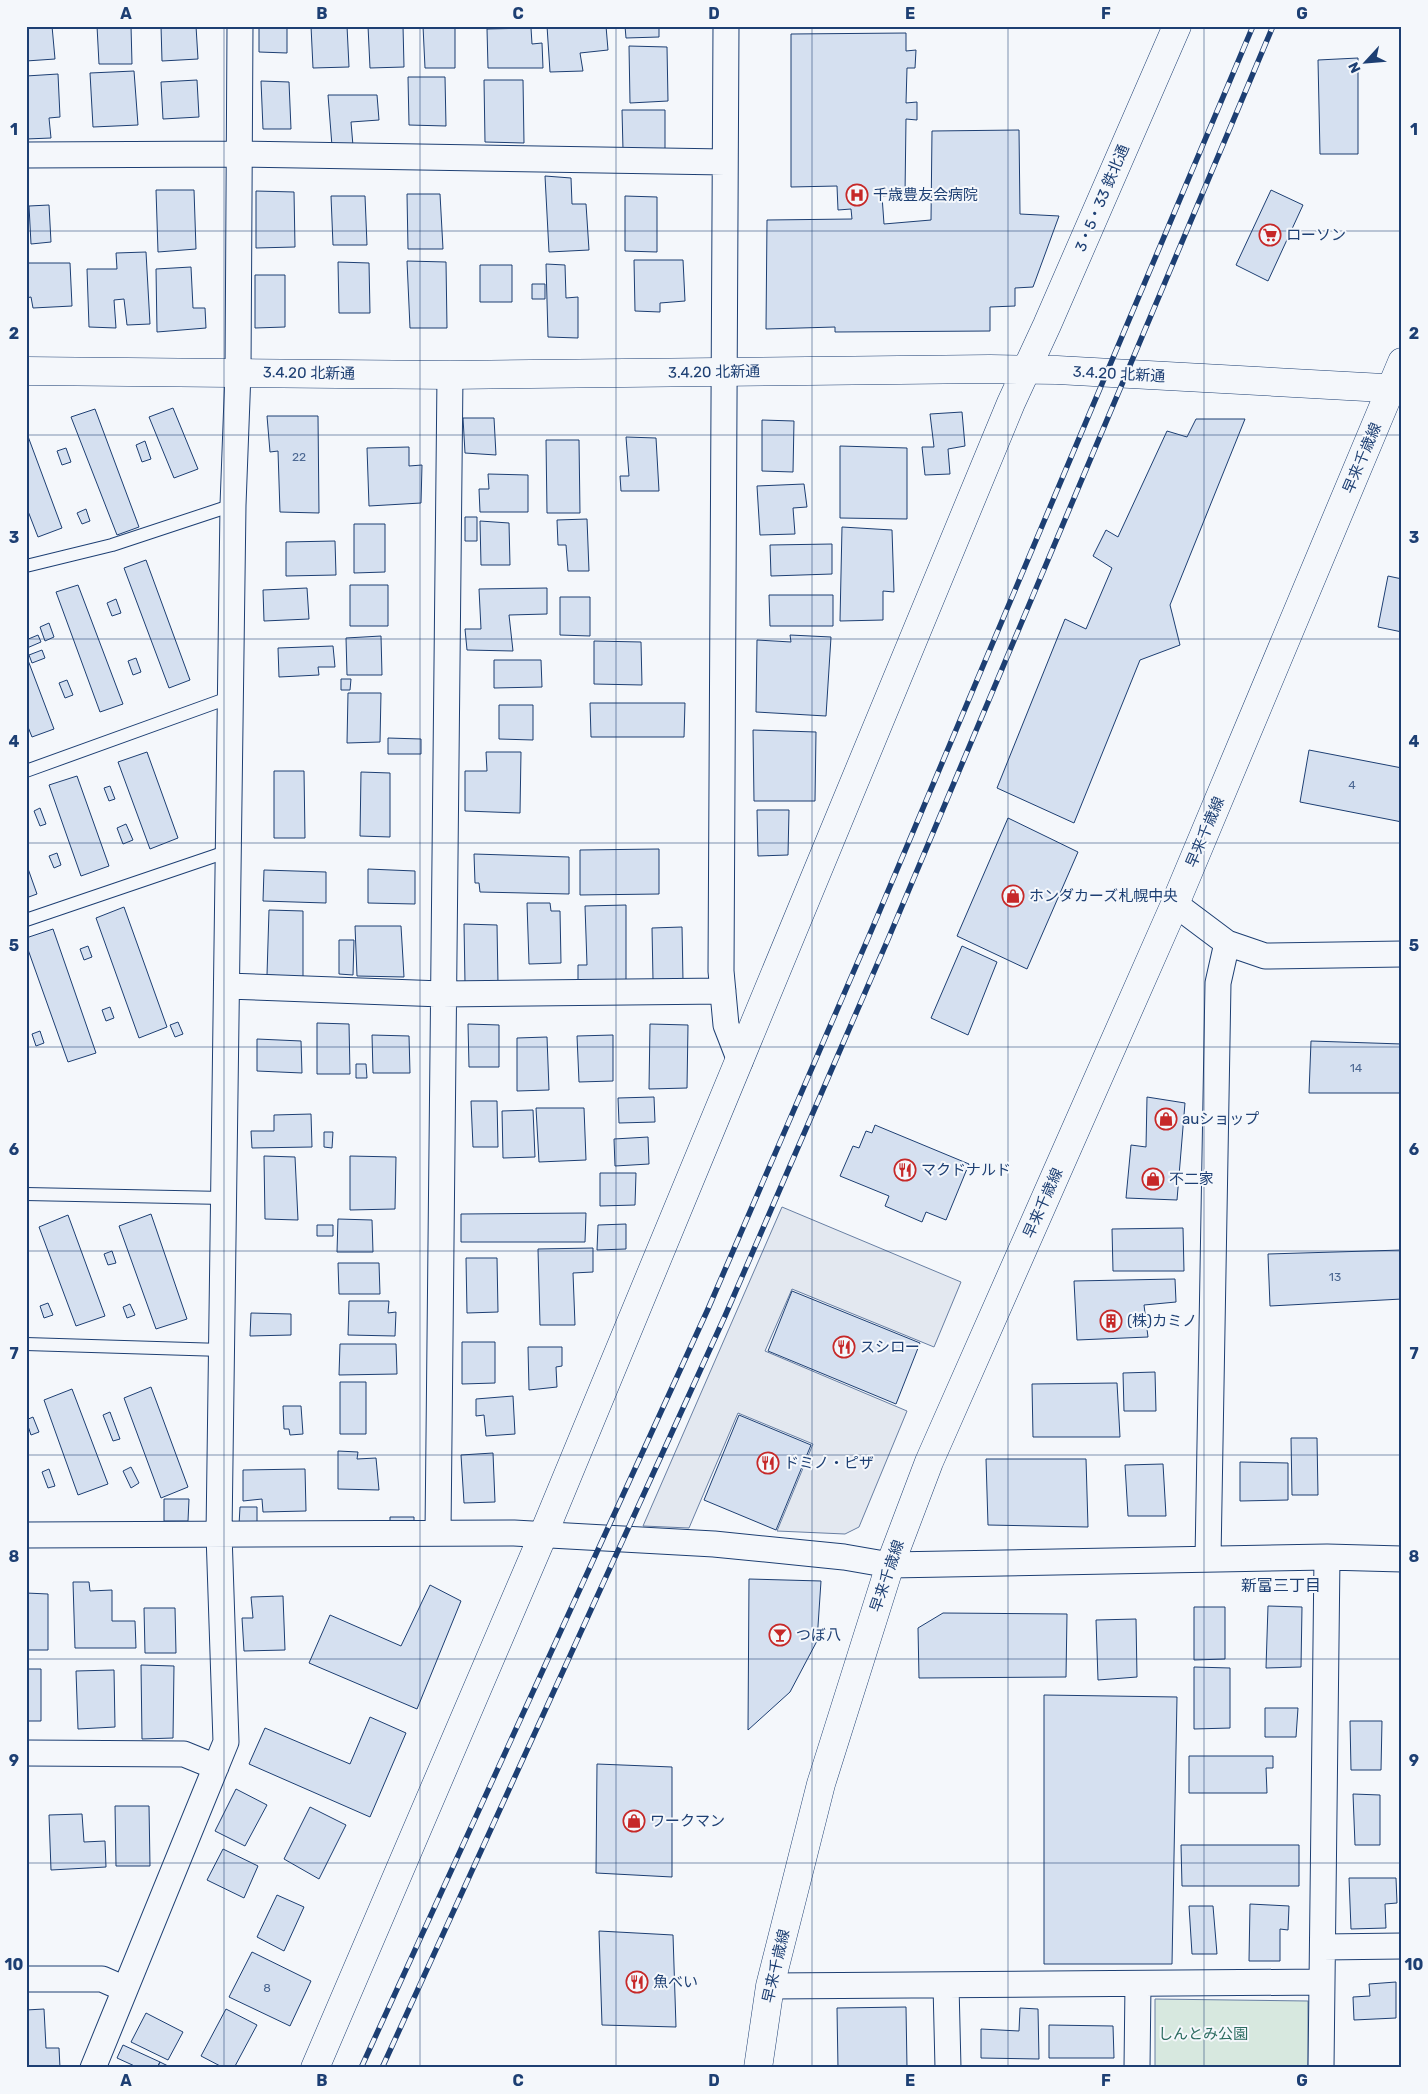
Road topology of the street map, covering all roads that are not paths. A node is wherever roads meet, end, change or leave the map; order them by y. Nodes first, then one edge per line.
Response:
1 (240, 26) edge
2 (726, 26) edge
3 (1177, 26) edge
4 (238, 154) junction
5 (26, 155) edge
6 (725, 162) junction
7 (1402, 362) edge
8 (26, 371) edge
9 (1027, 371) junction
10 (238, 372) junction
11 (724, 372) junction
12 (450, 374) junction
13 (1396, 389) edge
14 (233, 505) junction
15 (26, 566) edge
16 (231, 698) junction
17 (26, 771) edge
18 (228, 851) junction
19 (1175, 904) junction
20 (26, 920) edge
21 (1227, 943) junction
22 (1402, 954) edge
23 (227, 986) junction
24 (723, 991) junction
25 (442, 994) junction
26 (740, 1062) junction
27 (26, 1194) edge
28 (224, 1198) junction
29 (26, 1344) edge
30 (222, 1350) junction
31 (438, 1533) junction
32 (219, 1534) junction
33 (543, 1534) junction
34 (26, 1535) edge
35 (1327, 1558) junction
36 (1402, 1559) edge
37 (1208, 1560) junction
38 (890, 1565) junction
39 (26, 1753) edge
40 (216, 1767) junction
41 (1323, 1946) junction
42 (1402, 1946) edge
43 (26, 1979) edge
44 (1322, 1982) junction
45 (1138, 1984) junction
46 (946, 1985) junction
47 (770, 1986) junction
48 (125, 1989) junction
49 (93, 2068) edge
50 (316, 2068) edge
51 (758, 2068) edge
52 (948, 2068) edge
53 (1137, 2068) edge
54 (1321, 2068) edge

1 - 4 street
2 - 6 street
3 - 9 street, 3・5・33 鉄北通
4 - 5 street
4 - 6 street
4 - 10 street
6 - 11 street
7 - 13 street, 早来千歳線
8 - 10 street, 3.4.20 北新通
9 - 11 street, 3.4.20 北新通
9 - 13 street, 3.4.20 北新通
9 - 26 street, 3・5・33 鉄北通
10 - 12 street, 3.4.20 北新通
10 - 14 street
11 - 12 street, 3.4.20 北新通
11 - 24 street
12 - 25 street
13 - 19 street, 早来千歳線
14 - 15 lane
14 - 16 street
16 - 17 lane
16 - 18 street
18 - 20 lane
18 - 23 street
19 - 21 street
19 - 38 street, 早来千歳線
21 - 22 street
21 - 37 street
23 - 25 street
23 - 28 street
24 - 25 street
24 - 26 street
25 - 31 street
26 - 33 street, 3・5・33 鉄北通
27 - 28 lane
28 - 30 street
29 - 30 lane
30 - 32 street
31 - 32 street
31 - 33 street
32 - 34 street
32 - 40 street
33 - 38 street
33 - 50 street, 3・5・33 鉄北通
35 - 36 street
35 - 37 street
35 - 41 street
37 - 38 street
38 - 47 street, 早来千歳線
39 - 40 street
40 - 48 street
41 - 42 street
41 - 44 street
43 - 48 street
44 - 45 street
44 - 54 street
45 - 46 street
45 - 53 street
46 - 47 street
46 - 52 street
47 - 51 street, 早来千歳線
48 - 49 street

